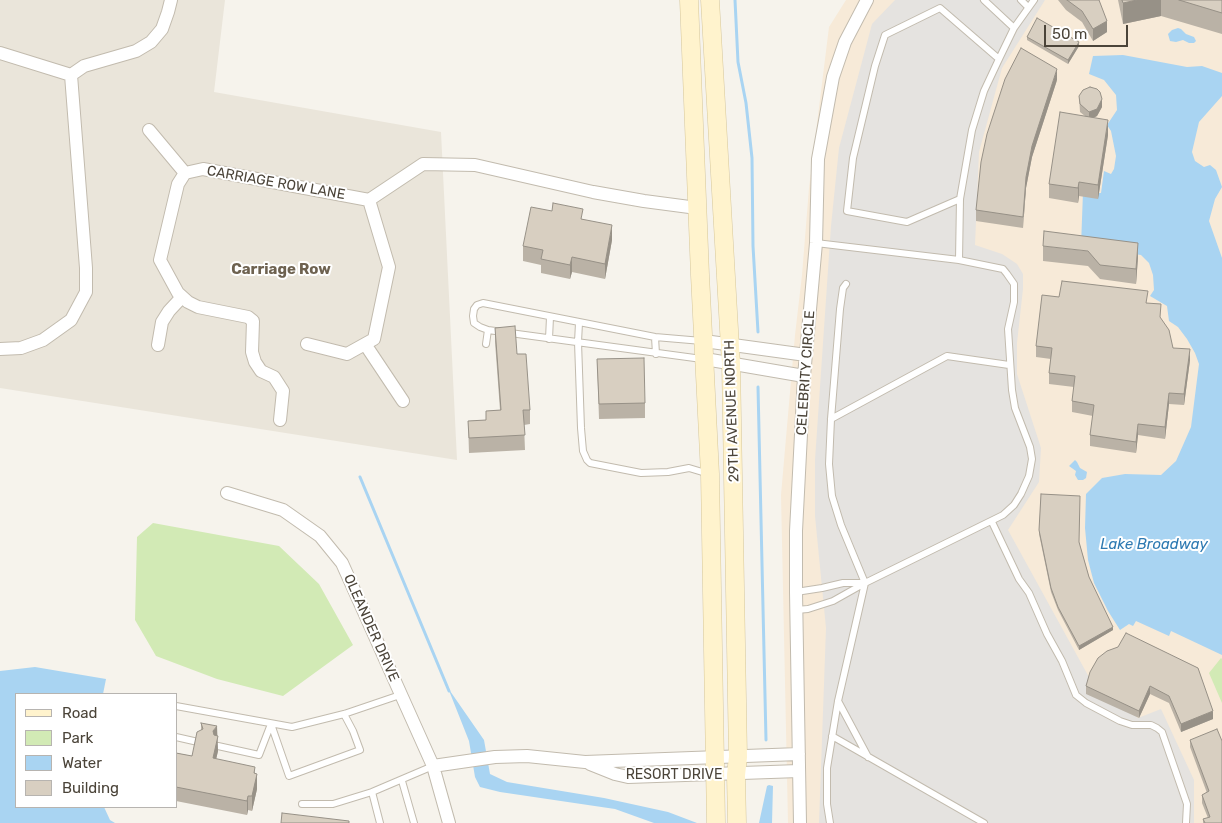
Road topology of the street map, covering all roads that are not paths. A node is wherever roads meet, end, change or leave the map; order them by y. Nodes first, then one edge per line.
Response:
1 (170, 0) edge
2 (689, 0) edge
3 (710, 0) edge
4 (867, 0) edge
5 (984, 0) edge
6 (1020, 0) edge
7 (1034, 0) edge
8 (1028, 8) junction
9 (1014, 28) junction
10 (0, 53) edge
11 (998, 59) junction
12 (71, 75) junction
13 (149, 130) dead end
14 (185, 173) junction
15 (960, 199) junction
16 (369, 200) junction
17 (697, 208) junction
18 (816, 243) junction
19 (959, 260) junction
20 (846, 284) dead end
21 (182, 298) junction
22 (550, 317) junction
23 (579, 323) junction
24 (488, 330) junction
25 (655, 337) junction
26 (549, 339) junction
27 (704, 341) junction
28 (578, 342) junction
29 (307, 344) dead end
30 (365, 344) junction
31 (486, 344) dead end
32 (158, 345) dead end
33 (730, 345) junction
34 (0, 349) edge
35 (656, 354) junction
36 (806, 355) junction
37 (705, 359) junction
38 (732, 364) junction
39 (1009, 365) junction
40 (804, 376) junction
41 (403, 401) dead end
42 (831, 419) junction
43 (280, 420) dead end
44 (710, 474) junction
45 (227, 493) dead end
46 (992, 522) junction
47 (865, 583) junction
48 (796, 592) junction
49 (796, 610) junction
50 (400, 695) junction
51 (838, 701) junction
52 (178, 706) edge
53 (344, 714) junction
54 (271, 724) junction
55 (832, 736) junction
56 (178, 737) edge
57 (198, 742) edge
58 (218, 746) edge
59 (799, 754) junction
60 (738, 757) junction
61 (869, 758) junction
62 (585, 762) junction
63 (433, 766) junction
64 (715, 767) junction
65 (799, 771) junction
66 (736, 775) junction
67 (402, 781) junction
68 (372, 792) junction
69 (302, 804) dead end
70 (380, 823) edge
71 (414, 823) edge
72 (449, 823) edge
73 (716, 823) edge
74 (737, 823) edge
75 (800, 823) edge
76 (830, 823) edge
77 (984, 823) edge
78 (1186, 823) edge

1 - 12 street
2 - 17 main road, 29TH AVENUE NORTH
3 - 33 main road, 29TH AVENUE NORTH
4 - 18 street, CELEBRITY CIRCLE
5 - 9 lane
6 - 8 lane
7 - 8 lane
8 - 9 lane
9 - 11 lane
10 - 12 street
11 - 15 lane
11 - 15 lane
12 - 34 street
13 - 14 street
14 - 16 street, CARRIAGE ROW LANE
14 - 21 street
15 - 19 lane
16 - 17 street
16 - 30 street
17 - 27 main road, 29TH AVENUE NORTH
18 - 19 lane
18 - 36 street, CELEBRITY CIRCLE
19 - 39 lane
20 - 42 lane
21 - 32 street
21 - 43 street
22 - 23 lane
22 - 24 lane
22 - 26 lane
23 - 25 lane
23 - 28 lane
24 - 26 lane
24 - 31 lane
25 - 27 lane
25 - 35 lane
26 - 28 lane
27 - 33 street
27 - 37 main road, 29TH AVENUE NORTH
28 - 35 lane
28 - 44 lane
29 - 30 street
30 - 41 street
33 - 36 street
33 - 38 main road, 29TH AVENUE NORTH
35 - 37 lane
36 - 40 street, CELEBRITY CIRCLE
37 - 38 street
37 - 44 main road, 29TH AVENUE NORTH
38 - 40 street
38 - 60 main road, 29TH AVENUE NORTH
39 - 42 lane
39 - 46 lane
40 - 48 street, CELEBRITY CIRCLE
42 - 47 lane
44 - 64 main road, 29TH AVENUE NORTH
45 - 50 street, OLEANDER DRIVE
46 - 47 lane
46 - 78 lane
47 - 48 lane
47 - 49 lane
47 - 51 lane
48 - 49 street, CELEBRITY CIRCLE
49 - 59 street, CELEBRITY CIRCLE
50 - 53 lane
50 - 63 street, OLEANDER DRIVE
51 - 55 lane
51 - 61 lane
52 - 54 lane
53 - 54 lane
53 - 54 lane
54 - 58 lane
55 - 61 lane
55 - 76 lane
56 - 57 lane
59 - 60 street
59 - 65 street, CELEBRITY CIRCLE
60 - 64 street, RESORT DRIVE
60 - 66 main road, 29TH AVENUE NORTH
61 - 77 lane
62 - 63 street, RESORT DRIVE
62 - 64 street, RESORT DRIVE
62 - 64 street, RESORT DRIVE
63 - 67 lane
63 - 72 street, OLEANDER DRIVE
64 - 66 street, RESORT DRIVE
64 - 73 main road, 29TH AVENUE NORTH
65 - 66 street
65 - 75 street, CELEBRITY CIRCLE
66 - 74 main road, 29TH AVENUE NORTH
67 - 68 lane
67 - 71 lane
68 - 69 lane
68 - 70 lane

